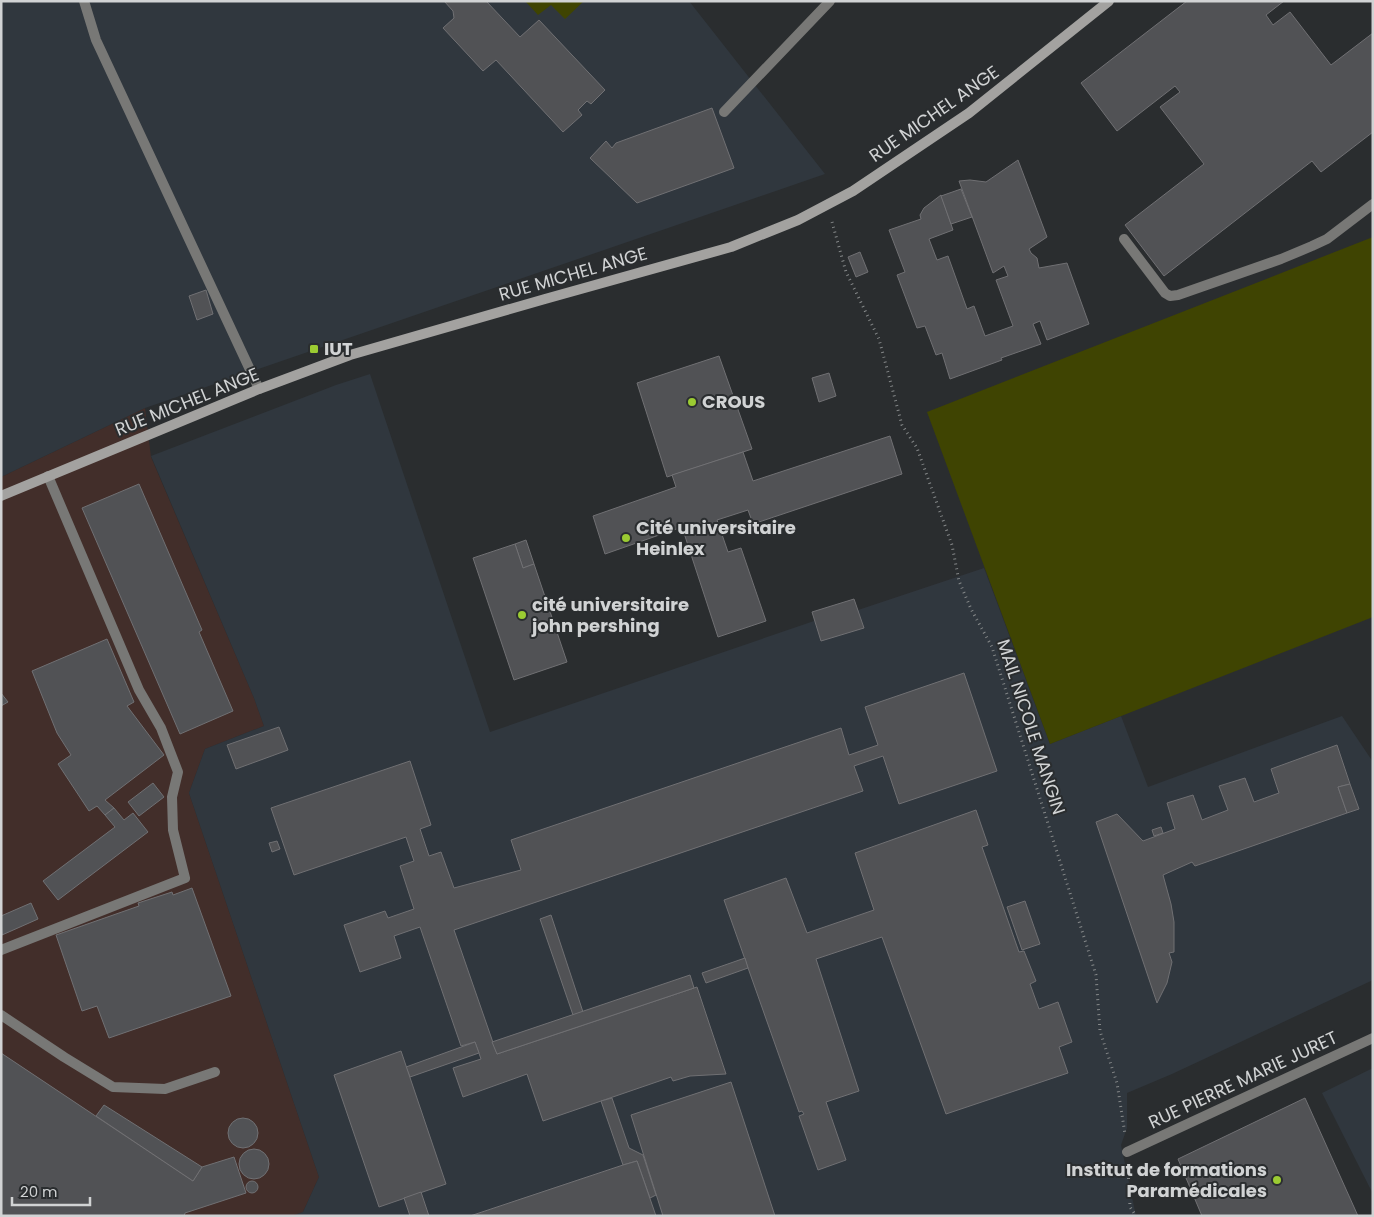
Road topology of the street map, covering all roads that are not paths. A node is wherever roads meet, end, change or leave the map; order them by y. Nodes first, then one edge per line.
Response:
1 (84, 1) edge
2 (830, 1) edge
3 (1106, 2) edge
4 (724, 112) dead end
5 (1373, 204) edge
6 (1124, 239) dead end
7 (260, 389) junction
8 (48, 476) junction
9 (1, 496) edge
10 (1, 950) edge
11 (1, 1015) edge
12 (1373, 1038) edge
13 (215, 1072) dead end
14 (1127, 1152) road end

1 - 7 street
2 - 4 street
3 - 7 street, RUE MICHEL ANGE
5 - 6 street
7 - 8 street, RUE MICHEL ANGE
8 - 9 street, RUE MICHEL ANGE
8 - 10 street
11 - 13 street
12 - 14 street, RUE PIERRE MARIE JURET

